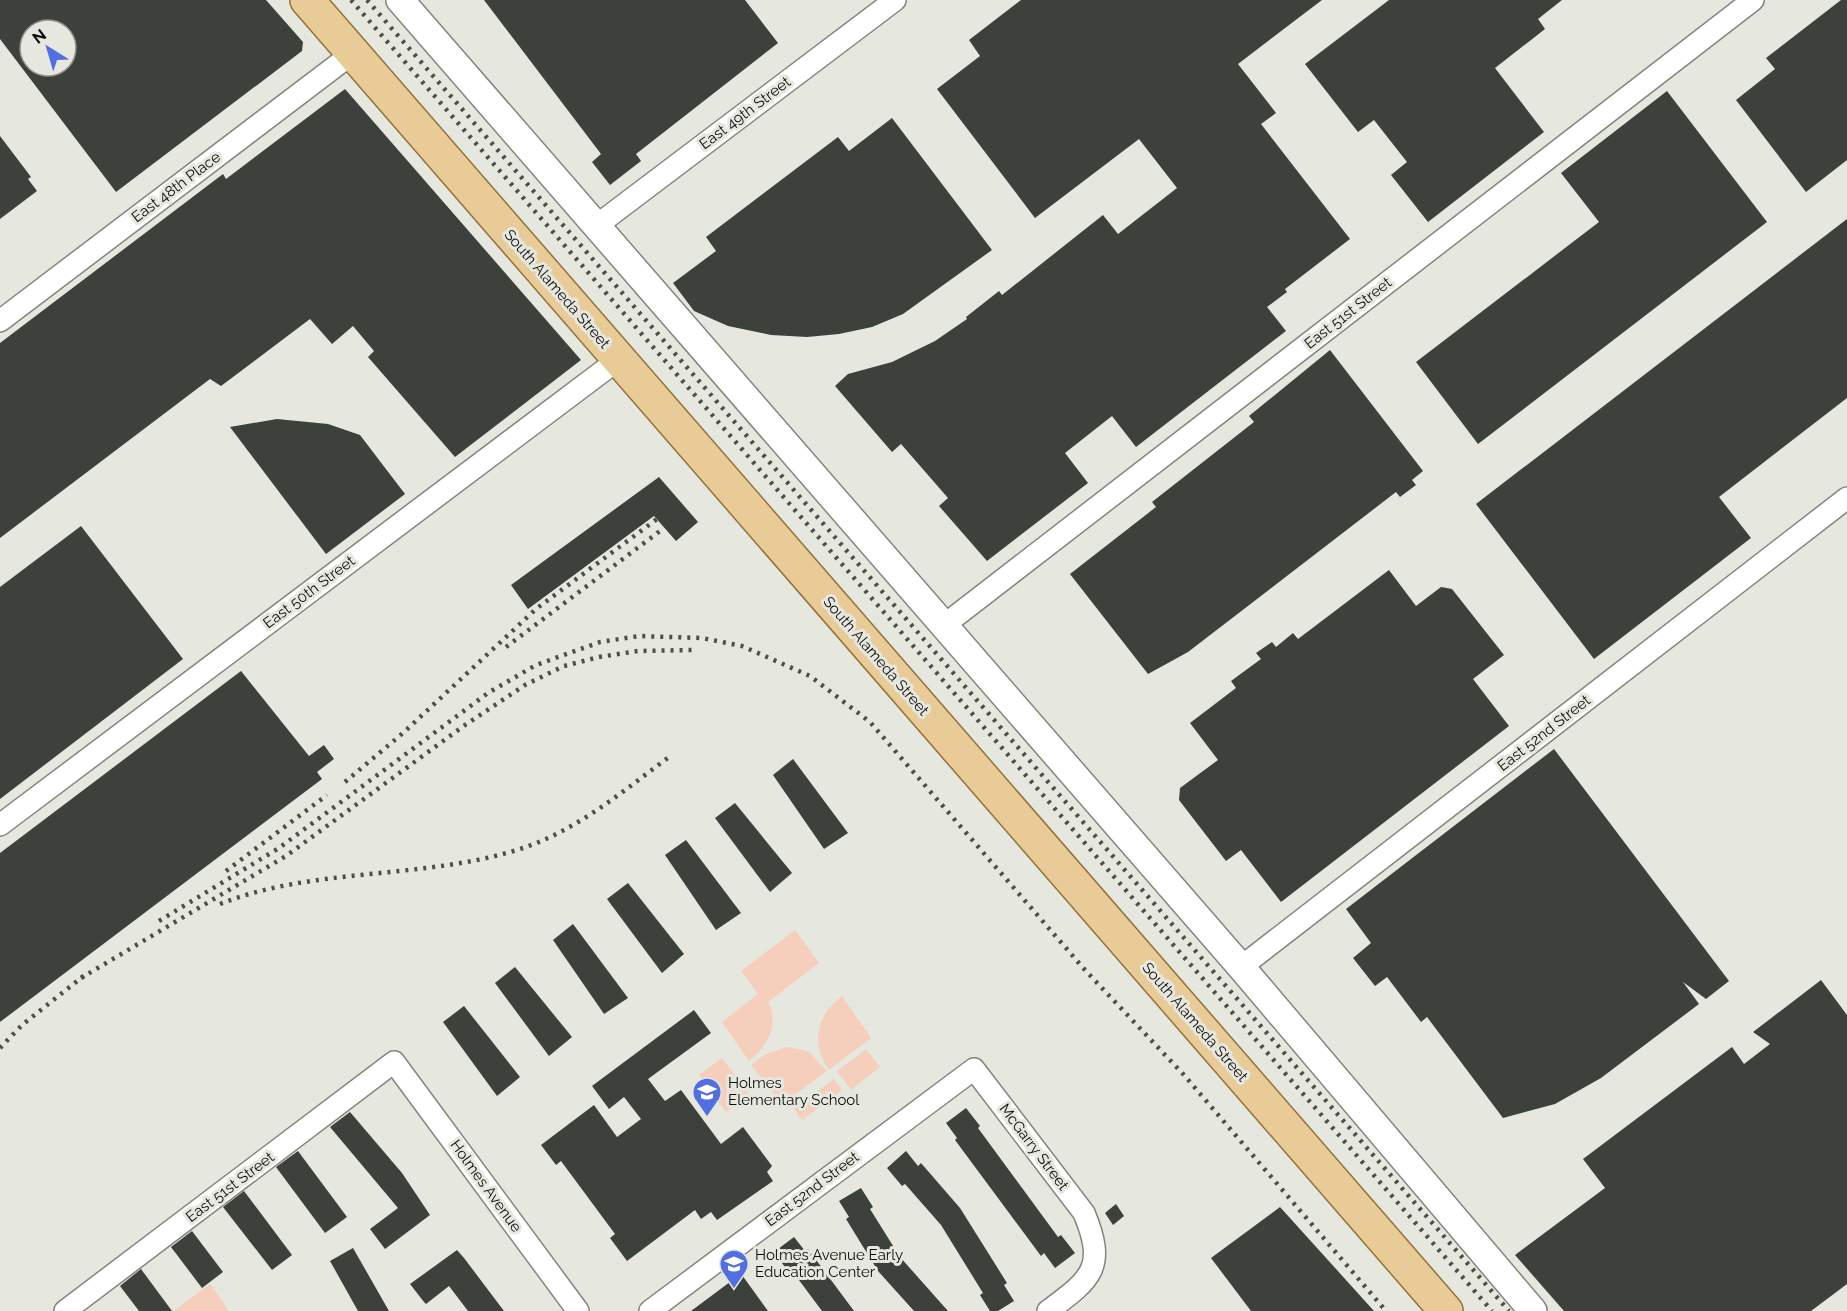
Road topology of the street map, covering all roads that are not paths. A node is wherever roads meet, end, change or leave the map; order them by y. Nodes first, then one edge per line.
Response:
1 (307, 0) edge
2 (399, 0) edge
3 (895, 0) edge
4 (1753, 0) edge
5 (352, 53) junction
6 (596, 226) junction
7 (0, 321) edge
8 (619, 359) junction
9 (1847, 498) edge
10 (943, 626) junction
11 (0, 825) edge
12 (1240, 967) junction
13 (394, 1062) joint
14 (974, 1069) joint
15 (65, 1311) edge
16 (578, 1311) edge
17 (650, 1311) edge
18 (1048, 1311) edge
19 (1446, 1311) edge
20 (1533, 1311) edge

1 - 5 main road, South Alameda Street
2 - 6 street
3 - 6 street, East 49th Street
4 - 10 street, East 51st Street
5 - 7 street, East 48th Place
5 - 8 main road, South Alameda Street
6 - 10 street
8 - 11 street, East 50th Street
8 - 19 main road, South Alameda Street
9 - 12 street, East 52nd Street
10 - 12 street
12 - 20 street
13 - 15 street, East 51st Street
13 - 16 street, Holmes Avenue
14 - 17 street, East 52nd Street
14 - 18 street, McGarry Street

